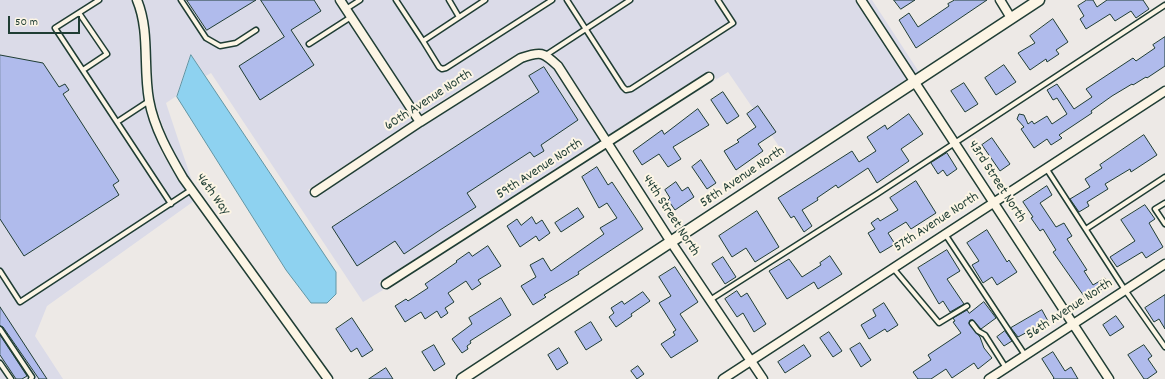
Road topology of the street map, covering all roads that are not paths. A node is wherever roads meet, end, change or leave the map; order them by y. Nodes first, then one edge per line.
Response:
1 (99, 0) edge
2 (137, 0) edge
3 (181, 0) edge
4 (340, 0) edge
5 (360, 0) edge
6 (396, 0) edge
7 (449, 0) edge
8 (485, 0) edge
9 (552, 0) edge
10 (567, 0) edge
11 (630, 0) edge
12 (718, 0) edge
13 (861, 0) edge
14 (1000, 0) edge
15 (1039, 0) edge
16 (1165, 5) edge
17 (346, 9) junction
18 (79, 13) junction
19 (351, 17) junction
20 (459, 17) junction
21 (1011, 18) junction
22 (586, 29) junction
23 (256, 30) dead end
24 (423, 41) junction
25 (309, 44) dead end
26 (546, 55) junction
27 (83, 70) junction
28 (709, 77) dead end
29 (914, 81) junction
30 (1165, 91) edge
31 (149, 101) junction
32 (117, 122) junction
33 (420, 122) junction
34 (607, 142) junction
35 (954, 142) junction
36 (1046, 168) junction
37 (1165, 177) edge
38 (192, 190) junction
39 (315, 192) dead end
40 (994, 202) junction
41 (1165, 203) edge
42 (171, 204) junction
43 (1165, 224) edge
44 (1086, 229) junction
45 (945, 234) junction
46 (671, 242) junction
47 (1165, 264) edge
48 (893, 267) junction
49 (0, 271) edge
50 (386, 284) dead end
51 (1125, 290) junction
52 (710, 300) junction
53 (967, 306) dead end
54 (972, 323) dead end
55 (1073, 324) junction
56 (0, 329) edge
57 (1165, 347) edge
58 (1025, 355) junction
59 (751, 361) junction
60 (0, 363) edge
61 (1006, 368) junction
62 (11, 379) edge
63 (31, 379) edge
64 (328, 379) edge
65 (462, 379) edge
66 (723, 379) edge
67 (763, 379) edge
68 (989, 379) edge
69 (1109, 379) edge

1 - 18 lane
2 - 31 street, 46th Way
3 - 23 lane
4 - 17 street
5 - 17 lane
6 - 24 lane
7 - 20 lane
8 - 20 lane
9 - 24 lane
10 - 22 lane
11 - 22 lane
12 - 22 lane
13 - 29 street, 43rd Street North
14 - 21 street
15 - 21 street, 58th Avenue North
16 - 35 lane
17 - 19 street
18 - 27 lane
18 - 27 lane
19 - 25 lane
19 - 33 street
20 - 24 lane
21 - 29 street, 58th Avenue North
22 - 26 lane
26 - 33 street, 60th Avenue North
26 - 34 street, 44th Street North
27 - 32 lane
28 - 34 street, 59th Avenue North
29 - 35 street, 43rd Street North
29 - 46 street, 58th Avenue North
30 - 36 street, 57th Avenue North
31 - 32 lane
31 - 38 street, 46th Way
32 - 42 lane
33 - 39 street, 60th Avenue North
34 - 46 street, 44th Street North
34 - 50 street, 59th Avenue North
35 - 40 street, 43rd Street North
35 - 52 lane
36 - 40 street, 57th Avenue North
36 - 44 lane
37 - 44 lane
38 - 42 lane
38 - 64 street, 46th Way
40 - 45 street, 57th Avenue North
40 - 55 street, 43rd Street North
41 - 43 lane
42 - 49 lane
44 - 51 lane
45 - 48 street, 57th Avenue North
45 - 58 lane
46 - 52 street, 44th Street North
46 - 65 street, 58th Avenue North
47 - 51 street, 56th Avenue North
48 - 53 lane
48 - 59 street, 57th Avenue North
51 - 55 street, 56th Avenue North
51 - 57 lane
52 - 59 street, 44th Street North
54 - 61 lane
55 - 58 street, 56th Avenue North
55 - 69 street, 43rd Street North
56 - 63 lane
58 - 61 street, 56th Avenue North
59 - 66 street, 57th Avenue North
59 - 67 street, 44th Street North
60 - 62 lane
61 - 68 street, 56th Avenue North

